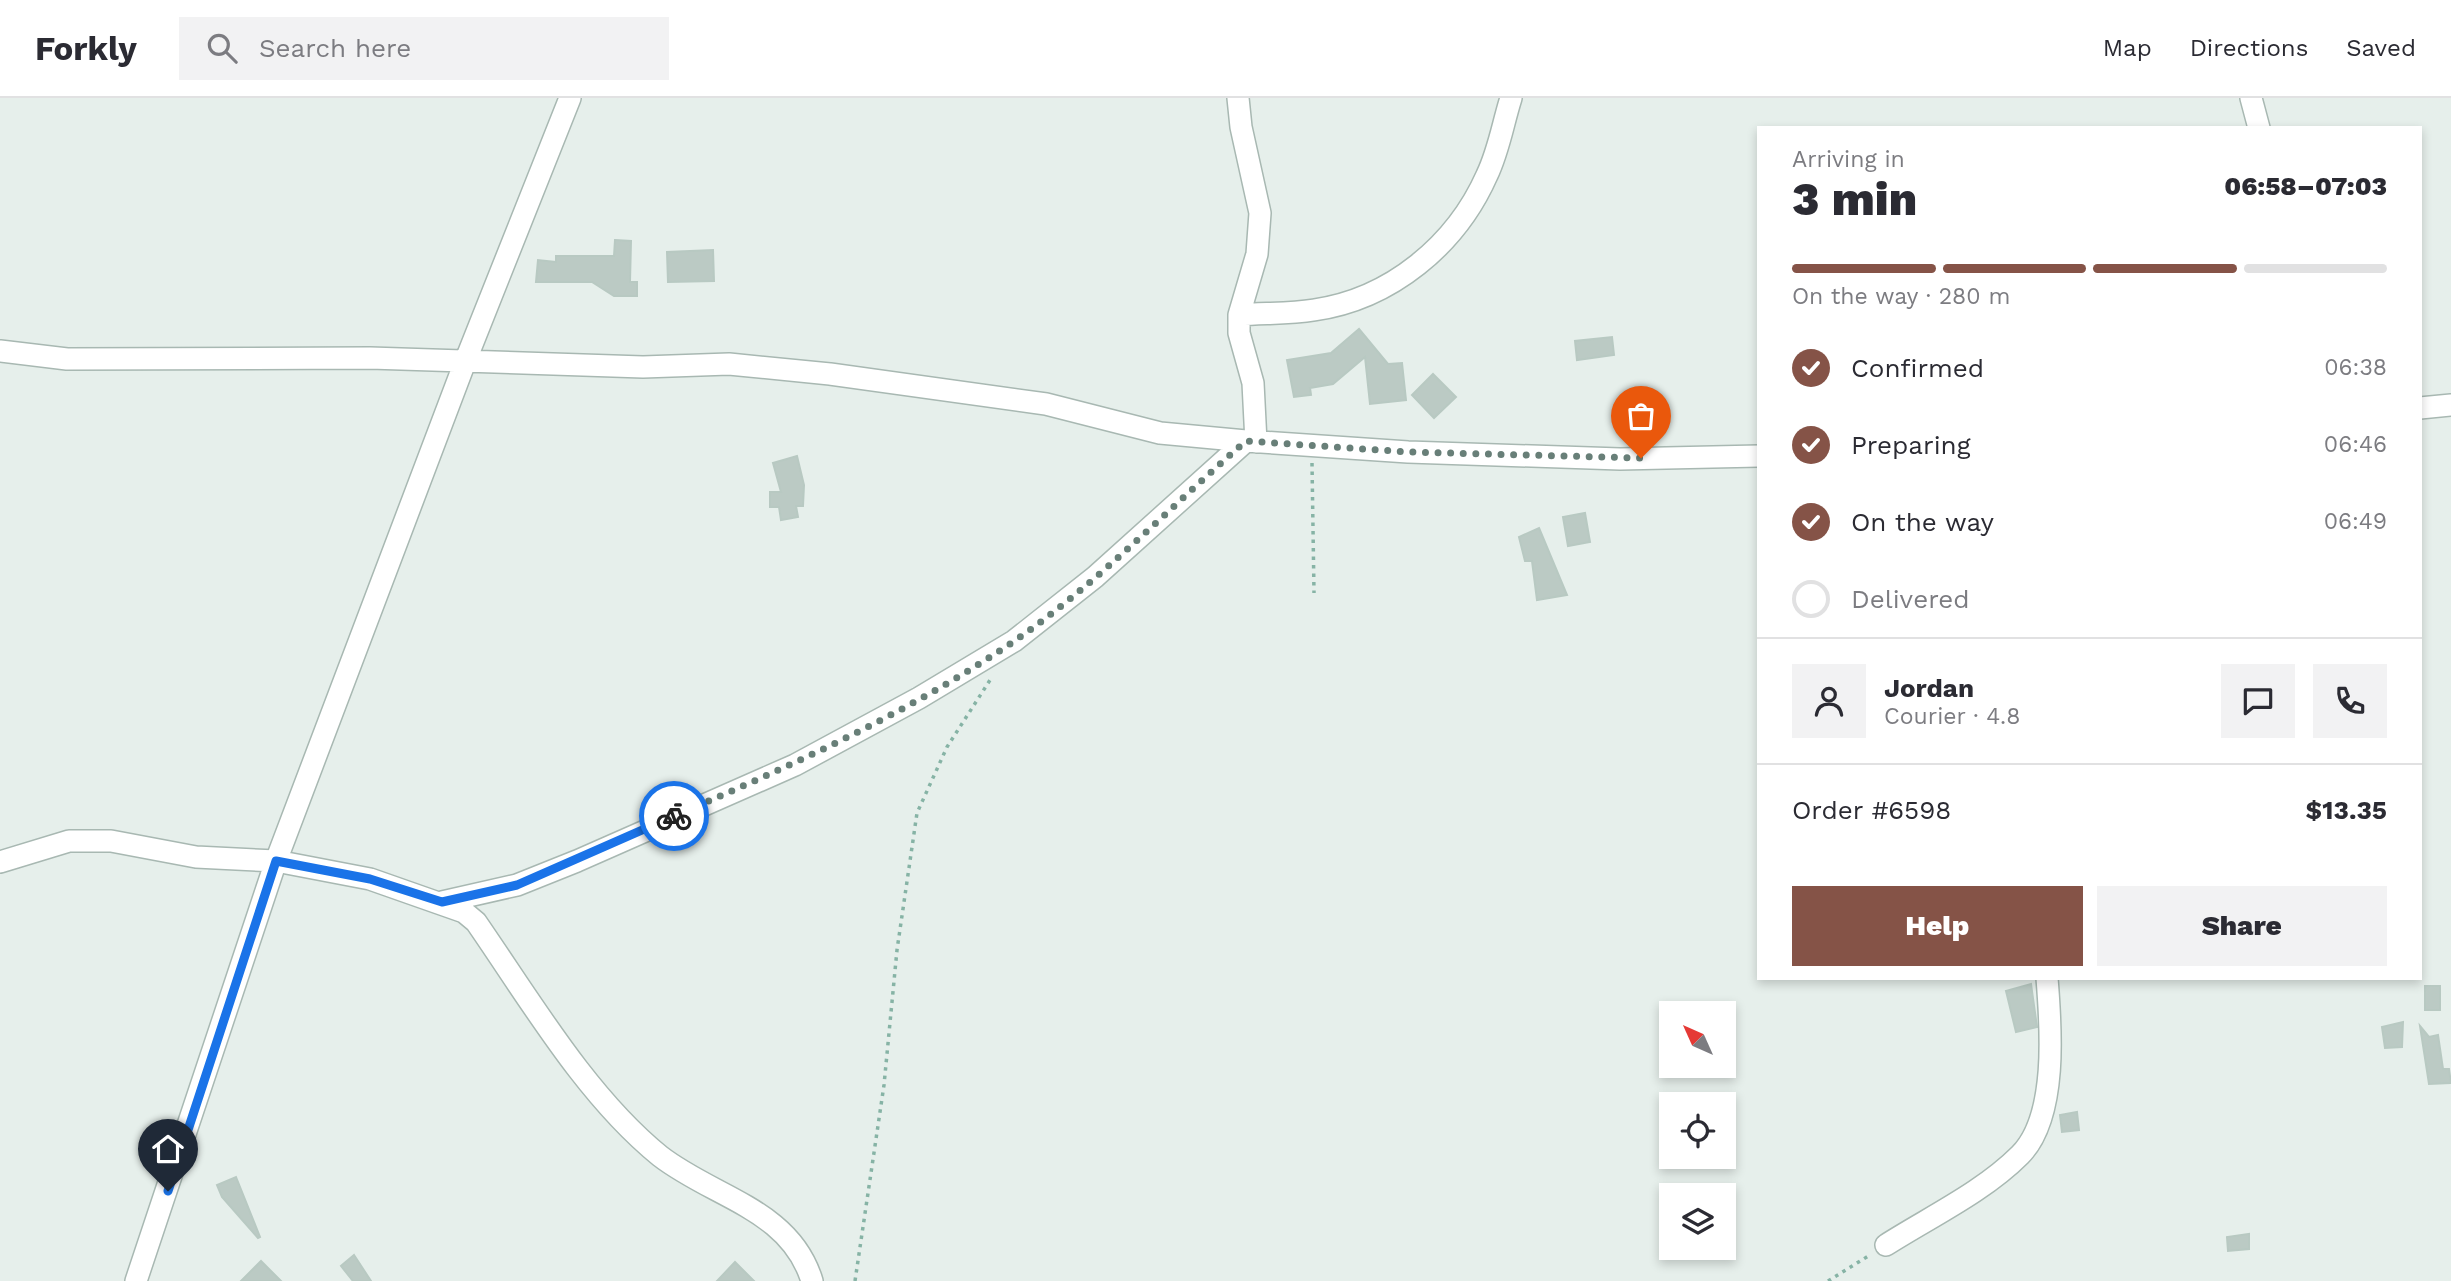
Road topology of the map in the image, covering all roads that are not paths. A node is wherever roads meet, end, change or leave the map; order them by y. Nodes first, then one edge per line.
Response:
1 (570, 98) edge
2 (1238, 98) edge
3 (1511, 98) edge
4 (2251, 98) edge
5 (2258, 126) edge
6 (1239, 315) junction
7 (0, 351) edge
8 (465, 362) junction
9 (2451, 405) edge
10 (2422, 408) edge
11 (1251, 441) junction
12 (1757, 456) edge
13 (276, 861) junction
14 (0, 862) edge
15 (442, 902) junction
16 (2047, 980) edge
17 (1886, 1245) road end
18 (136, 1281) edge
19 (812, 1281) edge

1 - 8 street
2 - 6 street
3 - 6 street
4 - 5 street
6 - 11 street
7 - 8 street
8 - 11 street
8 - 13 street
9 - 10 street
11 - 12 street
11 - 15 street
13 - 14 street
13 - 15 street
13 - 18 street
15 - 19 street
16 - 17 street

